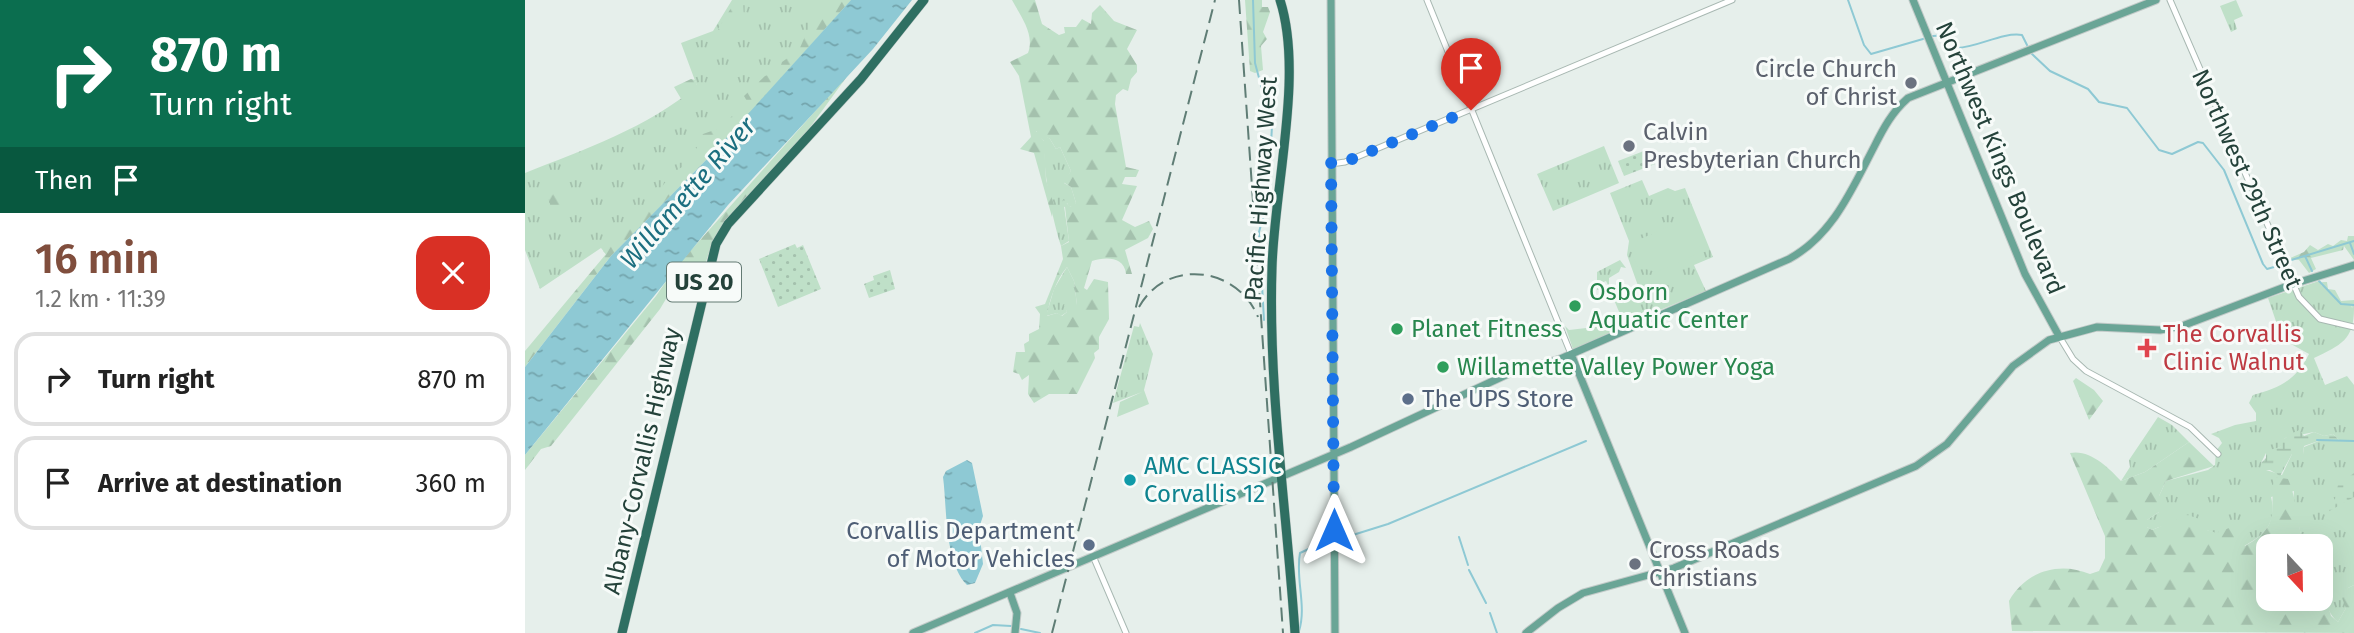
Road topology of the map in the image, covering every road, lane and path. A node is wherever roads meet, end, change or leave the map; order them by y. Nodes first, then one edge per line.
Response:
1 (924, 0) edge
2 (1280, 0) edge
3 (1331, 0) edge
4 (1427, 0) edge
5 (1732, 0) edge
6 (1913, 0) edge
7 (2156, 0) edge
8 (2170, 0) edge
9 (1946, 81) junction
10 (1471, 110) junction
11 (1331, 163) junction
12 (2354, 265) edge
13 (2293, 284) junction
14 (2354, 327) edge
15 (2059, 336) junction
16 (1571, 354) junction
17 (1334, 434) junction
18 (1362, 441) junction
19 (1335, 454) junction
20 (2218, 454) dead end
21 (1283, 475) junction
22 (1093, 556) junction
23 (1659, 573) junction
24 (1010, 593) junction
25 (622, 633) edge
26 (913, 633) edge
27 (1015, 633) edge
28 (1126, 633) edge
29 (1294, 633) edge
30 (1335, 633) edge
31 (1526, 633) edge
32 (1685, 633) edge

1 - 25 highway, Albany-Corvallis Highway / US 20
2 - 21 highway, Pacific Highway West
3 - 11 main road
4 - 10 street
5 - 10 street
6 - 9 main road, Northwest Kings Boulevard
7 - 9 main road
8 - 13 street, Northwest 29th Street
9 - 15 main road, Northwest Kings Boulevard
9 - 16 main road
10 - 11 street
10 - 16 street
11 - 17 main road
12 - 13 main road
13 - 14 street, Northwest 29th Street
13 - 15 main road
15 - 20 street, Northwest Kings Boulevard
15 - 23 main road
16 - 18 main road
16 - 23 main road
17 - 18 main road
17 - 19 main road
18 - 19 main road
19 - 21 main road
19 - 30 main road
21 - 22 main road
21 - 29 highway, Pacific Highway West
22 - 24 main road
22 - 28 street
23 - 31 main road
23 - 32 main road
24 - 26 main road
24 - 27 main road

